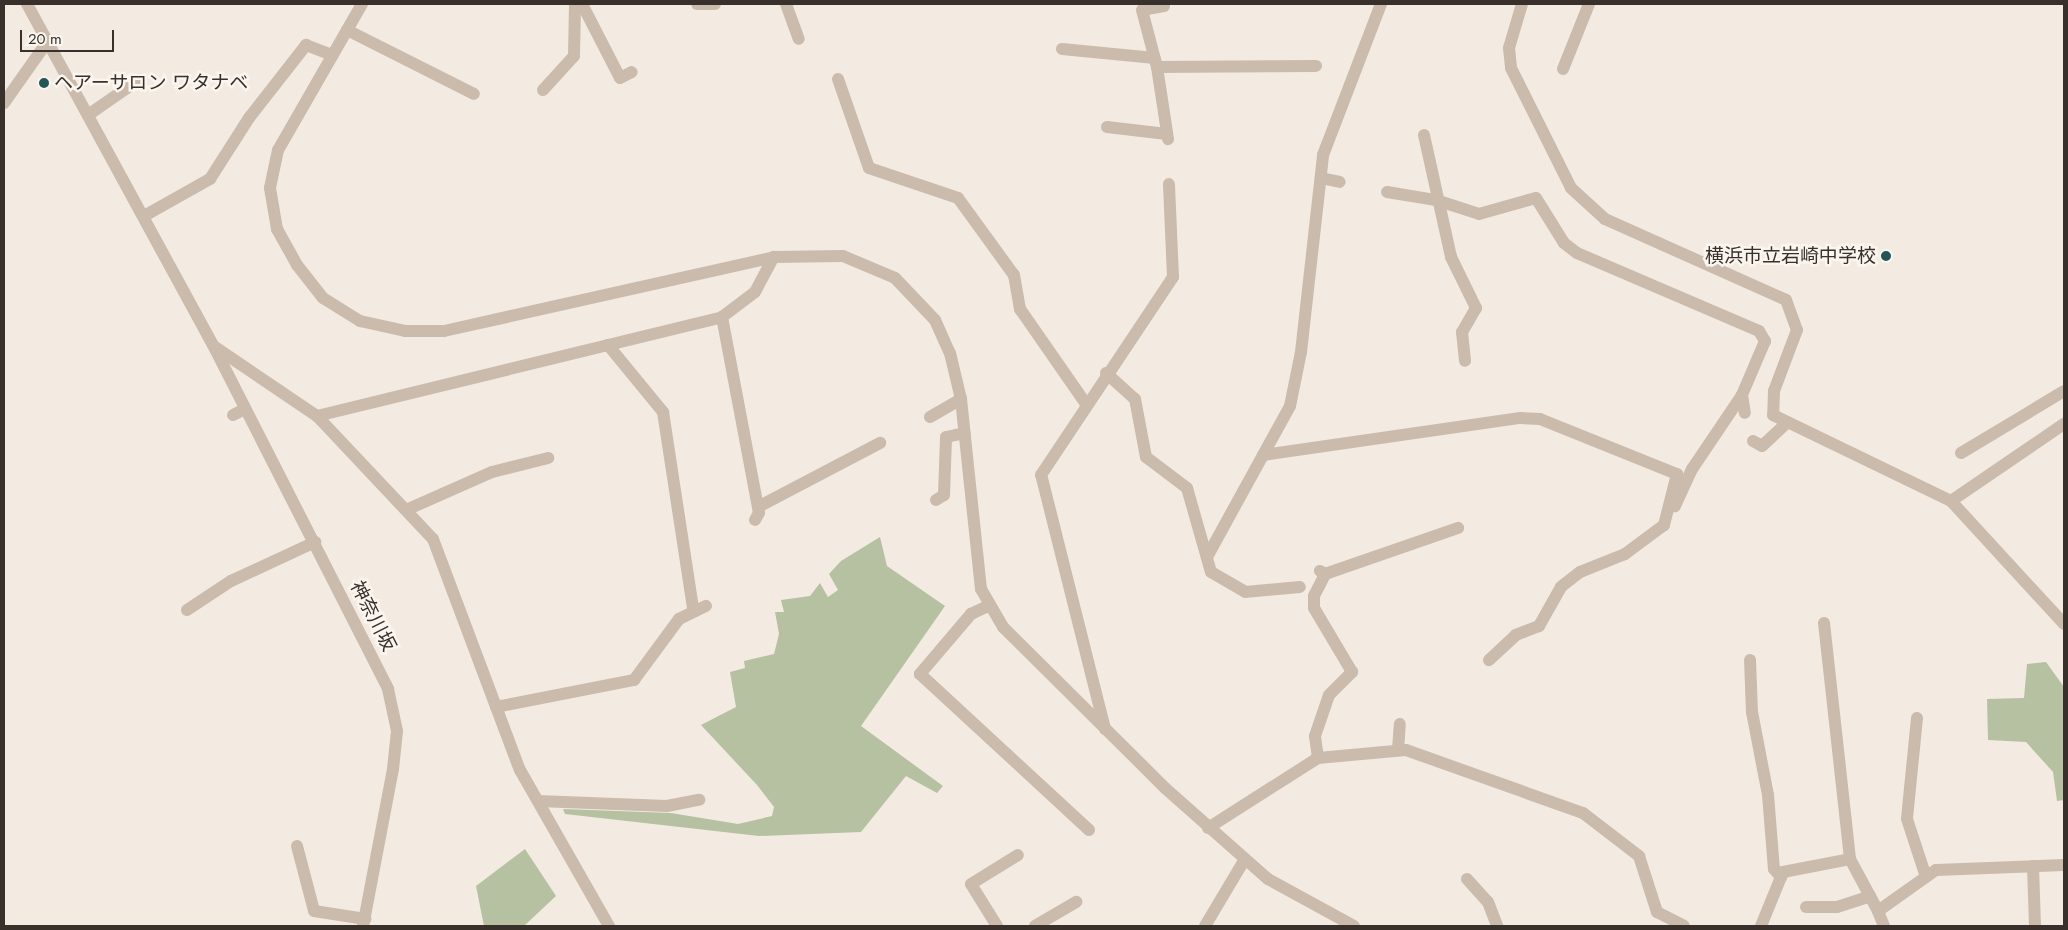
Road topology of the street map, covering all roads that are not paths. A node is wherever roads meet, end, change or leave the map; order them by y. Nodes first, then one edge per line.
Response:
1 (27, 4) edge
2 (362, 4) edge
3 (575, 4) edge
4 (582, 4) edge
5 (696, 4) edge
6 (715, 4) edge
7 (786, 4) edge
8 (1381, 4) edge
9 (1522, 4) edge
10 (1589, 4) edge
11 (1164, 6) dead end
12 (1142, 7) edge
13 (347, 30) junction
14 (799, 39) dead end
15 (47, 42) junction
16 (1062, 49) dead end
17 (332, 55) junction
18 (1156, 62) junction
19 (1316, 66) dead end
20 (1563, 69) dead end
21 (632, 72) dead end
22 (140, 79) dead end
23 (838, 79) dead end
24 (543, 90) dead end
25 (474, 94) dead end
26 (4, 103) edge
27 (88, 115) junction
28 (1107, 127) dead end
29 (1424, 135) dead end
30 (1321, 178) junction
31 (1340, 182) dead end
32 (1169, 184) dead end
33 (1387, 192) dead end
34 (1436, 200) junction
35 (144, 216) junction
36 (774, 257) junction
37 (722, 317) junction
38 (213, 345) junction
39 (608, 345) junction
40 (1465, 361) dead end
41 (1106, 373) junction
42 (2064, 391) edge
43 (1742, 394) junction
44 (961, 399) junction
45 (1086, 404) junction
46 (245, 410) junction
47 (1745, 412) dead end
48 (233, 415) dead end
49 (317, 416) junction
50 (930, 417) dead end
51 (1788, 422) junction
52 (2064, 424) edge
53 (965, 433) junction
54 (1753, 441) dead end
55 (880, 443) dead end
56 (1961, 453) dead end
57 (1263, 455) junction
58 (548, 458) dead end
59 (936, 500) dead end
60 (1951, 500) junction
61 (758, 507) junction
62 (406, 510) junction
63 (755, 520) dead end
64 (1664, 525) junction
65 (1458, 528) dead end
66 (315, 542) junction
67 (1207, 557) junction
68 (1300, 587) dead end
69 (706, 606) dead end
70 (988, 606) junction
71 (693, 609) junction
72 (187, 610) dead end
73 (1824, 623) dead end
74 (2064, 624) edge
75 (1489, 660) dead end
76 (1750, 660) dead end
77 (496, 707) junction
78 (1917, 718) dead end
79 (1400, 724) dead end
80 (1105, 729) junction
81 (1398, 750) junction
82 (1318, 758) junction
83 (699, 800) dead end
84 (538, 801) junction
85 (1208, 828) junction
86 (1089, 830) dead end
87 (297, 846) dead end
88 (1018, 855) dead end
89 (1245, 859) junction
90 (1850, 859) junction
91 (2064, 865) edge
92 (2033, 866) junction
93 (1781, 877) junction
94 (1926, 877) junction
95 (1467, 879) dead end
96 (1870, 896) junction
97 (1076, 902) dead end
98 (1806, 907) dead end
99 (1878, 911) junction
100 (364, 923) edge
101 (609, 926) edge
102 (997, 926) edge
103 (1035, 926) edge
104 (1205, 926) edge
105 (1354, 926) edge
106 (1497, 926) edge
107 (1684, 926) edge
108 (1762, 926) edge
109 (1884, 926) edge
110 (2036, 926) edge

1 - 15 street, 神奈川坂
2 - 13 street
3 - 24 street
4 - 21 street
5 - 6 street
7 - 14 street
8 - 30 street
9 - 51 street
10 - 20 street
11 - 12 street
12 - 18 street
13 - 17 street
13 - 25 street
15 - 26 street
15 - 27 street, 神奈川坂
16 - 18 street
17 - 35 street
17 - 36 street
18 - 19 street
18 - 28 street
22 - 27 street
23 - 45 street
27 - 35 street, 神奈川坂
29 - 34 street
30 - 31 street
30 - 57 street
32 - 41 street
33 - 34 street
34 - 40 street
34 - 43 street
35 - 38 street, 神奈川坂
36 - 37 street
36 - 44 street
37 - 39 street
37 - 61 street
38 - 46 street, 神奈川坂
38 - 49 street
39 - 49 street
39 - 71 street
41 - 45 street
41 - 67 street
42 - 56 street
43 - 47 street
43 - 64 street
44 - 50 street
44 - 53 street
45 - 80 street
46 - 48 street
46 - 66 street, 神奈川坂
49 - 62 street
51 - 54 street
51 - 60 street
52 - 60 street
53 - 59 street
53 - 70 street
55 - 61 street
57 - 64 street
57 - 67 street
58 - 62 street
60 - 74 street
61 - 63 street
62 - 77 street
64 - 75 street
65 - 82 street
66 - 72 street
66 - 100 street, 神奈川坂
67 - 68 street
69 - 71 street
70 - 80 street
70 - 86 street
71 - 77 street
73 - 90 street
76 - 93 street
77 - 84 street
78 - 94 street
79 - 81 street
80 - 85 street
81 - 82 street
81 - 107 street
82 - 85 street
83 - 84 street
84 - 101 street
85 - 89 street
87 - 100 street
88 - 102 street
89 - 104 street
89 - 105 street
90 - 93 street
90 - 96 street
91 - 92 street
92 - 94 street
92 - 110 street
93 - 108 street
94 - 99 street
95 - 106 street
96 - 98 street
96 - 99 street
97 - 103 street
99 - 109 street

